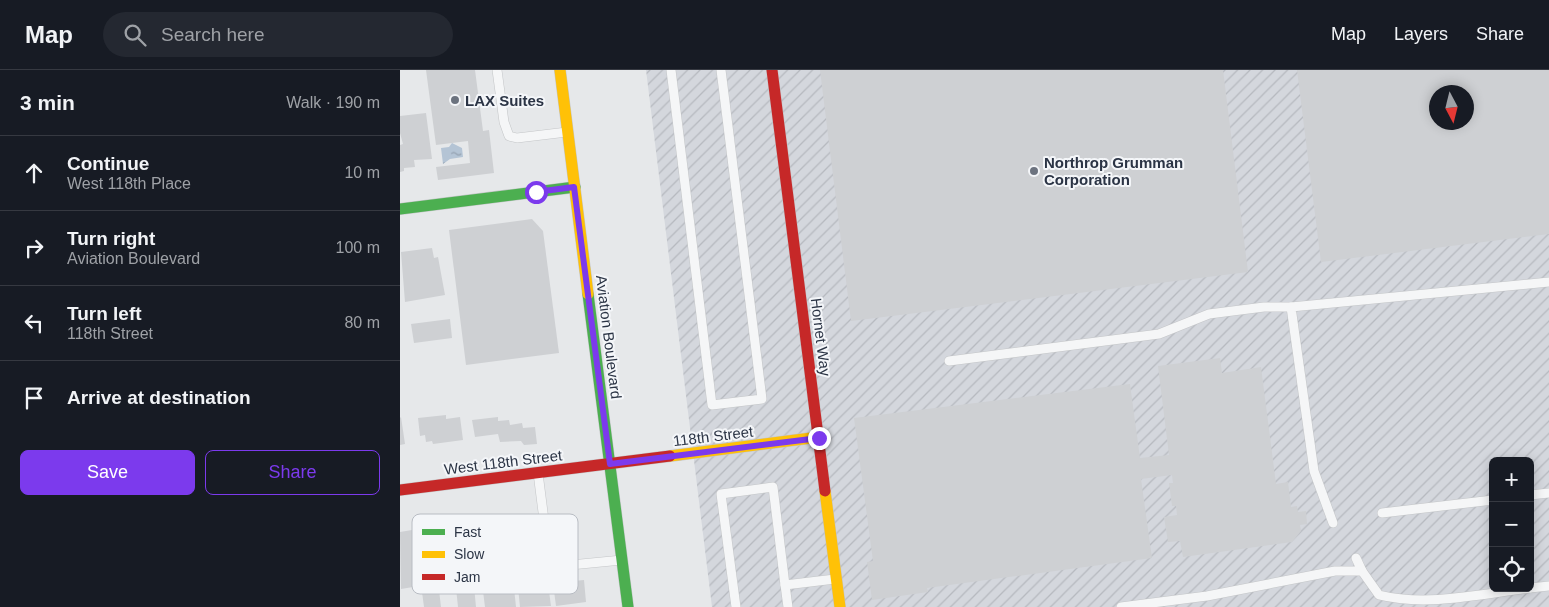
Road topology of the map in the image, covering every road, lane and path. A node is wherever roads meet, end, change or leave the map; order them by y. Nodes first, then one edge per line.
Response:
1 (498, 70) edge
2 (560, 70) edge
3 (671, 70) edge
4 (721, 70) edge
5 (772, 70) edge
6 (568, 132) junction
7 (574, 187) junction
8 (400, 209) edge
9 (1549, 282) edge
10 (1291, 306) junction
11 (949, 361) dead end
12 (819, 438) junction
13 (610, 464) junction
14 (538, 473) junction
15 (400, 490) edge
16 (1549, 493) edge
17 (1534, 495) edge
18 (1489, 500) edge
19 (1382, 513) dead end
20 (543, 514) edge
21 (1333, 523) dead end
22 (1356, 558) dead end
23 (622, 560) junction
24 (578, 564) edge
25 (1362, 571) junction
26 (836, 579) junction
27 (785, 584) junction
28 (1549, 586) edge
29 (1534, 588) edge
30 (1497, 592) edge
31 (1393, 599) junction
32 (628, 607) edge
33 (736, 607) edge
34 (788, 607) edge
35 (840, 607) edge
36 (1121, 607) edge
37 (1405, 607) edge

1 - 6 lane
2 - 6 street, Aviation Boulevard
3 - 4 lane
5 - 12 street, Hornet Way
6 - 7 street, Aviation Boulevard
7 - 8 street
7 - 13 street, Aviation Boulevard
9 - 10 lane
10 - 11 lane
10 - 21 lane
12 - 13 street, 118th Street
12 - 26 street, Hornet Way
13 - 14 street, West 118th Street
13 - 23 street, Aviation Boulevard
14 - 15 street, West 118th Street
14 - 20 lane
16 - 17 lane
18 - 19 lane
22 - 25 lane
23 - 24 lane
23 - 32 street, Aviation Boulevard
25 - 31 lane
25 - 36 lane
26 - 27 lane
26 - 35 street, Hornet Way
27 - 33 lane
27 - 34 lane
28 - 29 lane
30 - 31 lane
31 - 37 lane

